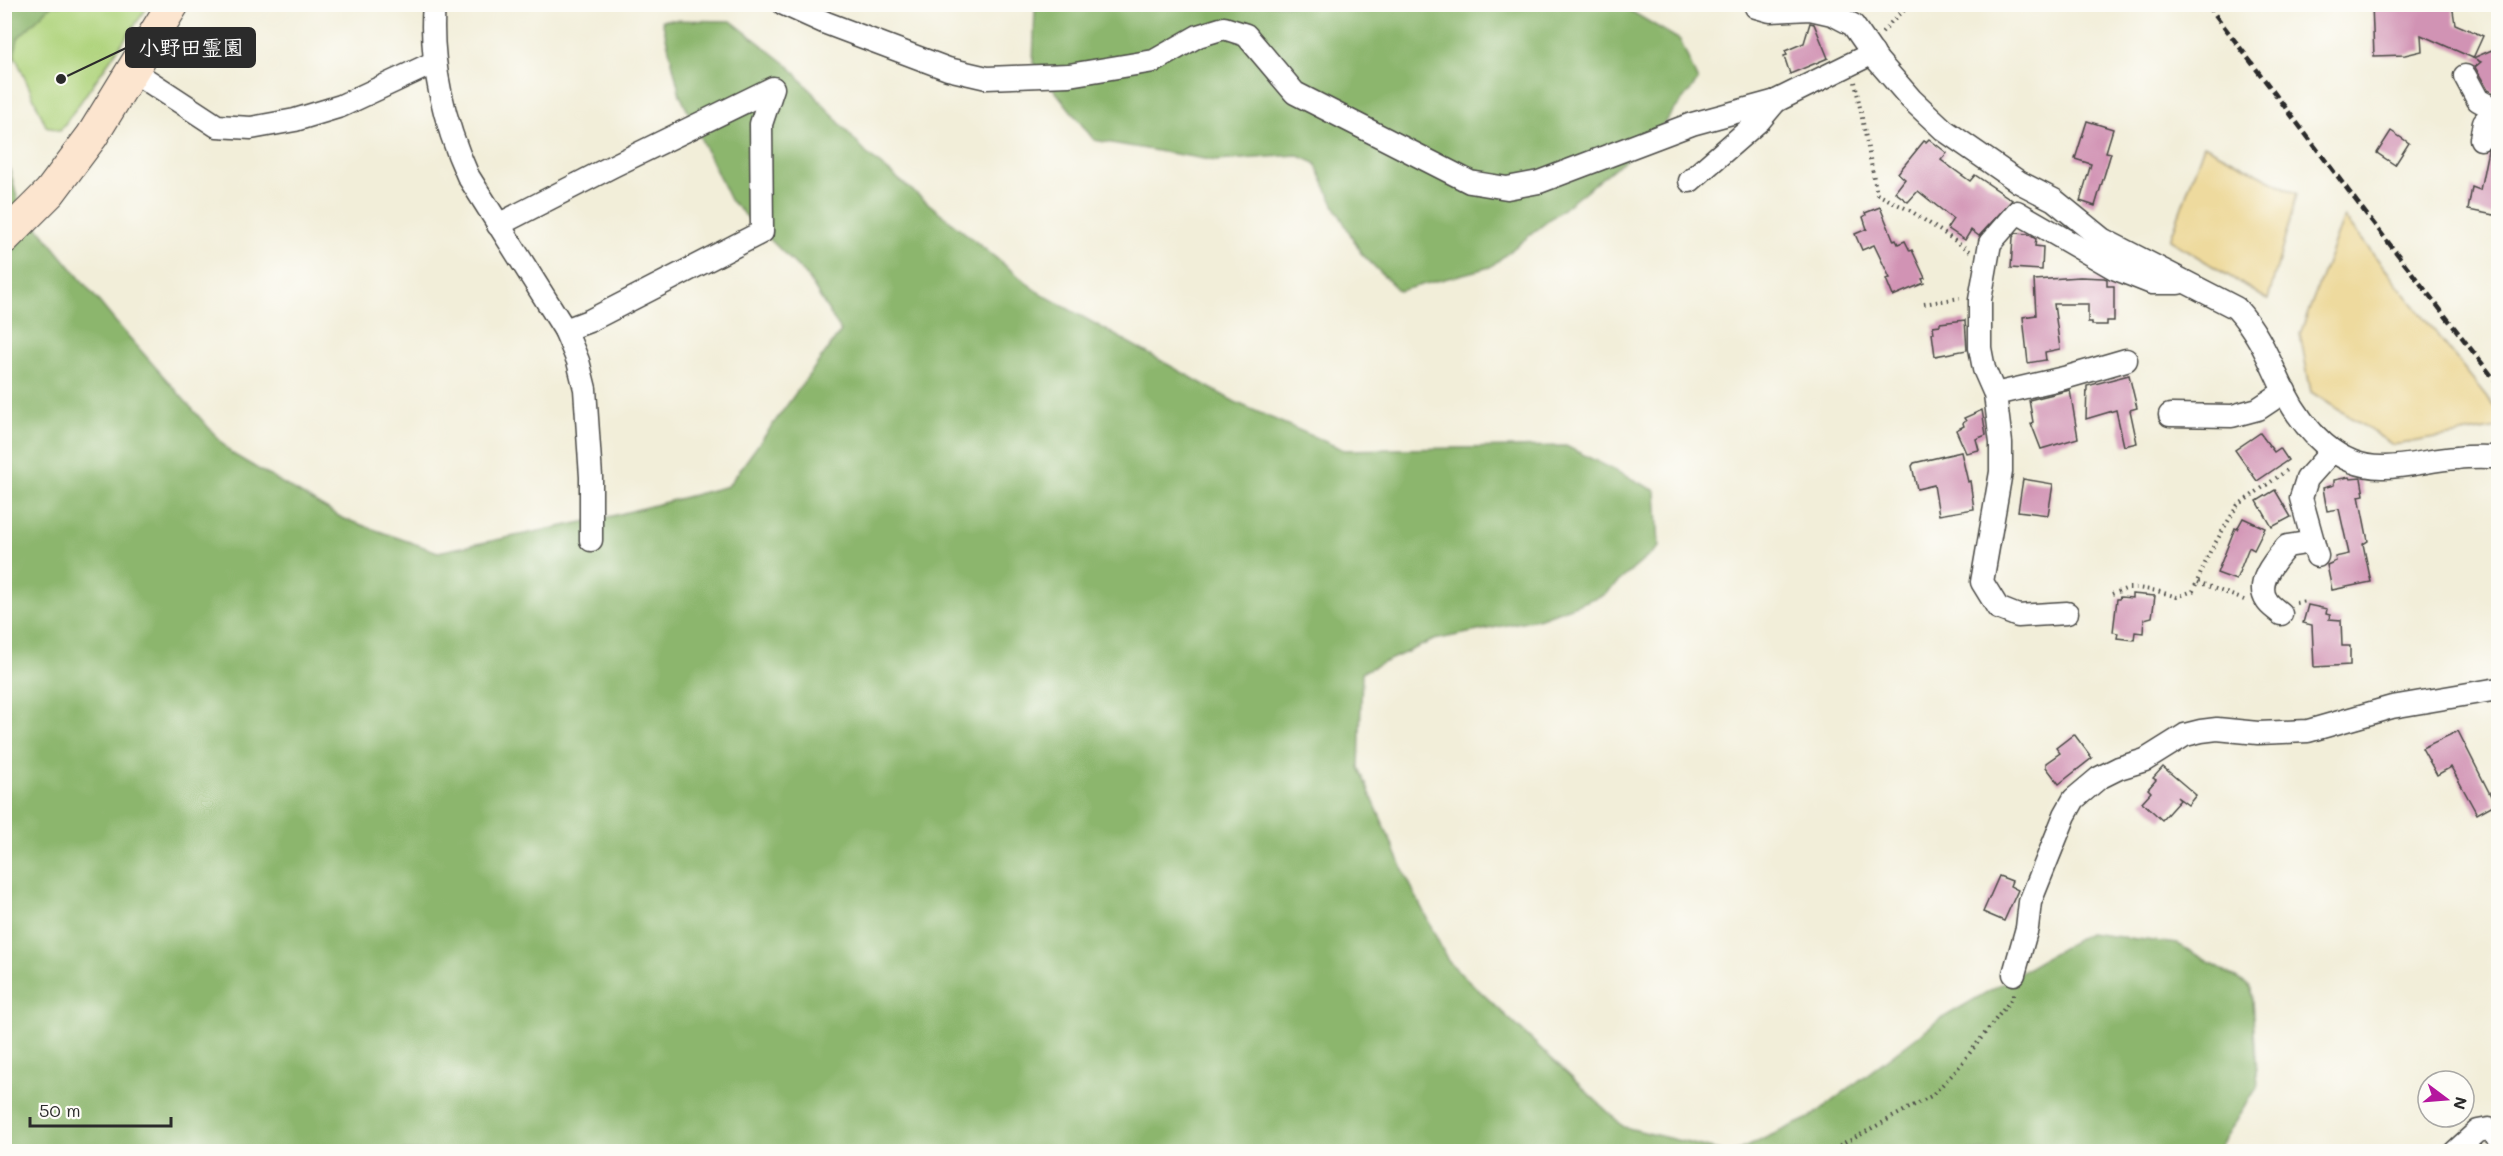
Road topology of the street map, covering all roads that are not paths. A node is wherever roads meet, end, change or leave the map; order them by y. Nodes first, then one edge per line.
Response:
1 (173, 4) edge
2 (434, 4) edge
3 (784, 4) edge
4 (1756, 7) dead end
5 (1873, 53) junction
6 (433, 63) junction
7 (133, 71) junction
8 (2465, 76) dead end
9 (1776, 101) junction
10 (2497, 111) edge
11 (2481, 139) dead end
12 (1690, 181) dead end
13 (498, 225) junction
14 (4, 238) edge
15 (2191, 284) junction
16 (565, 330) junction
17 (2126, 360) dead end
18 (2285, 392) junction
19 (1995, 394) junction
20 (2170, 415) dead end
21 (2329, 453) junction
22 (2499, 457) edge
23 (591, 540) dead end
24 (2067, 613) dead end
25 (2281, 614) dead end
26 (2499, 689) edge
27 (2014, 974) road end
28 (2499, 1137) edge
29 (2455, 1152) edge

1 - 7 street
2 - 6 street
3 - 9 street
4 - 5 street
5 - 9 street
5 - 15 street
6 - 7 street
6 - 13 street
7 - 14 street
8 - 10 street
9 - 12 street
10 - 11 street
13 - 16 street
13 - 16 street
15 - 18 street
15 - 19 street
16 - 23 street
17 - 19 street
18 - 20 street
18 - 21 street
19 - 24 street
21 - 22 street
21 - 25 street
26 - 27 street
28 - 29 street

